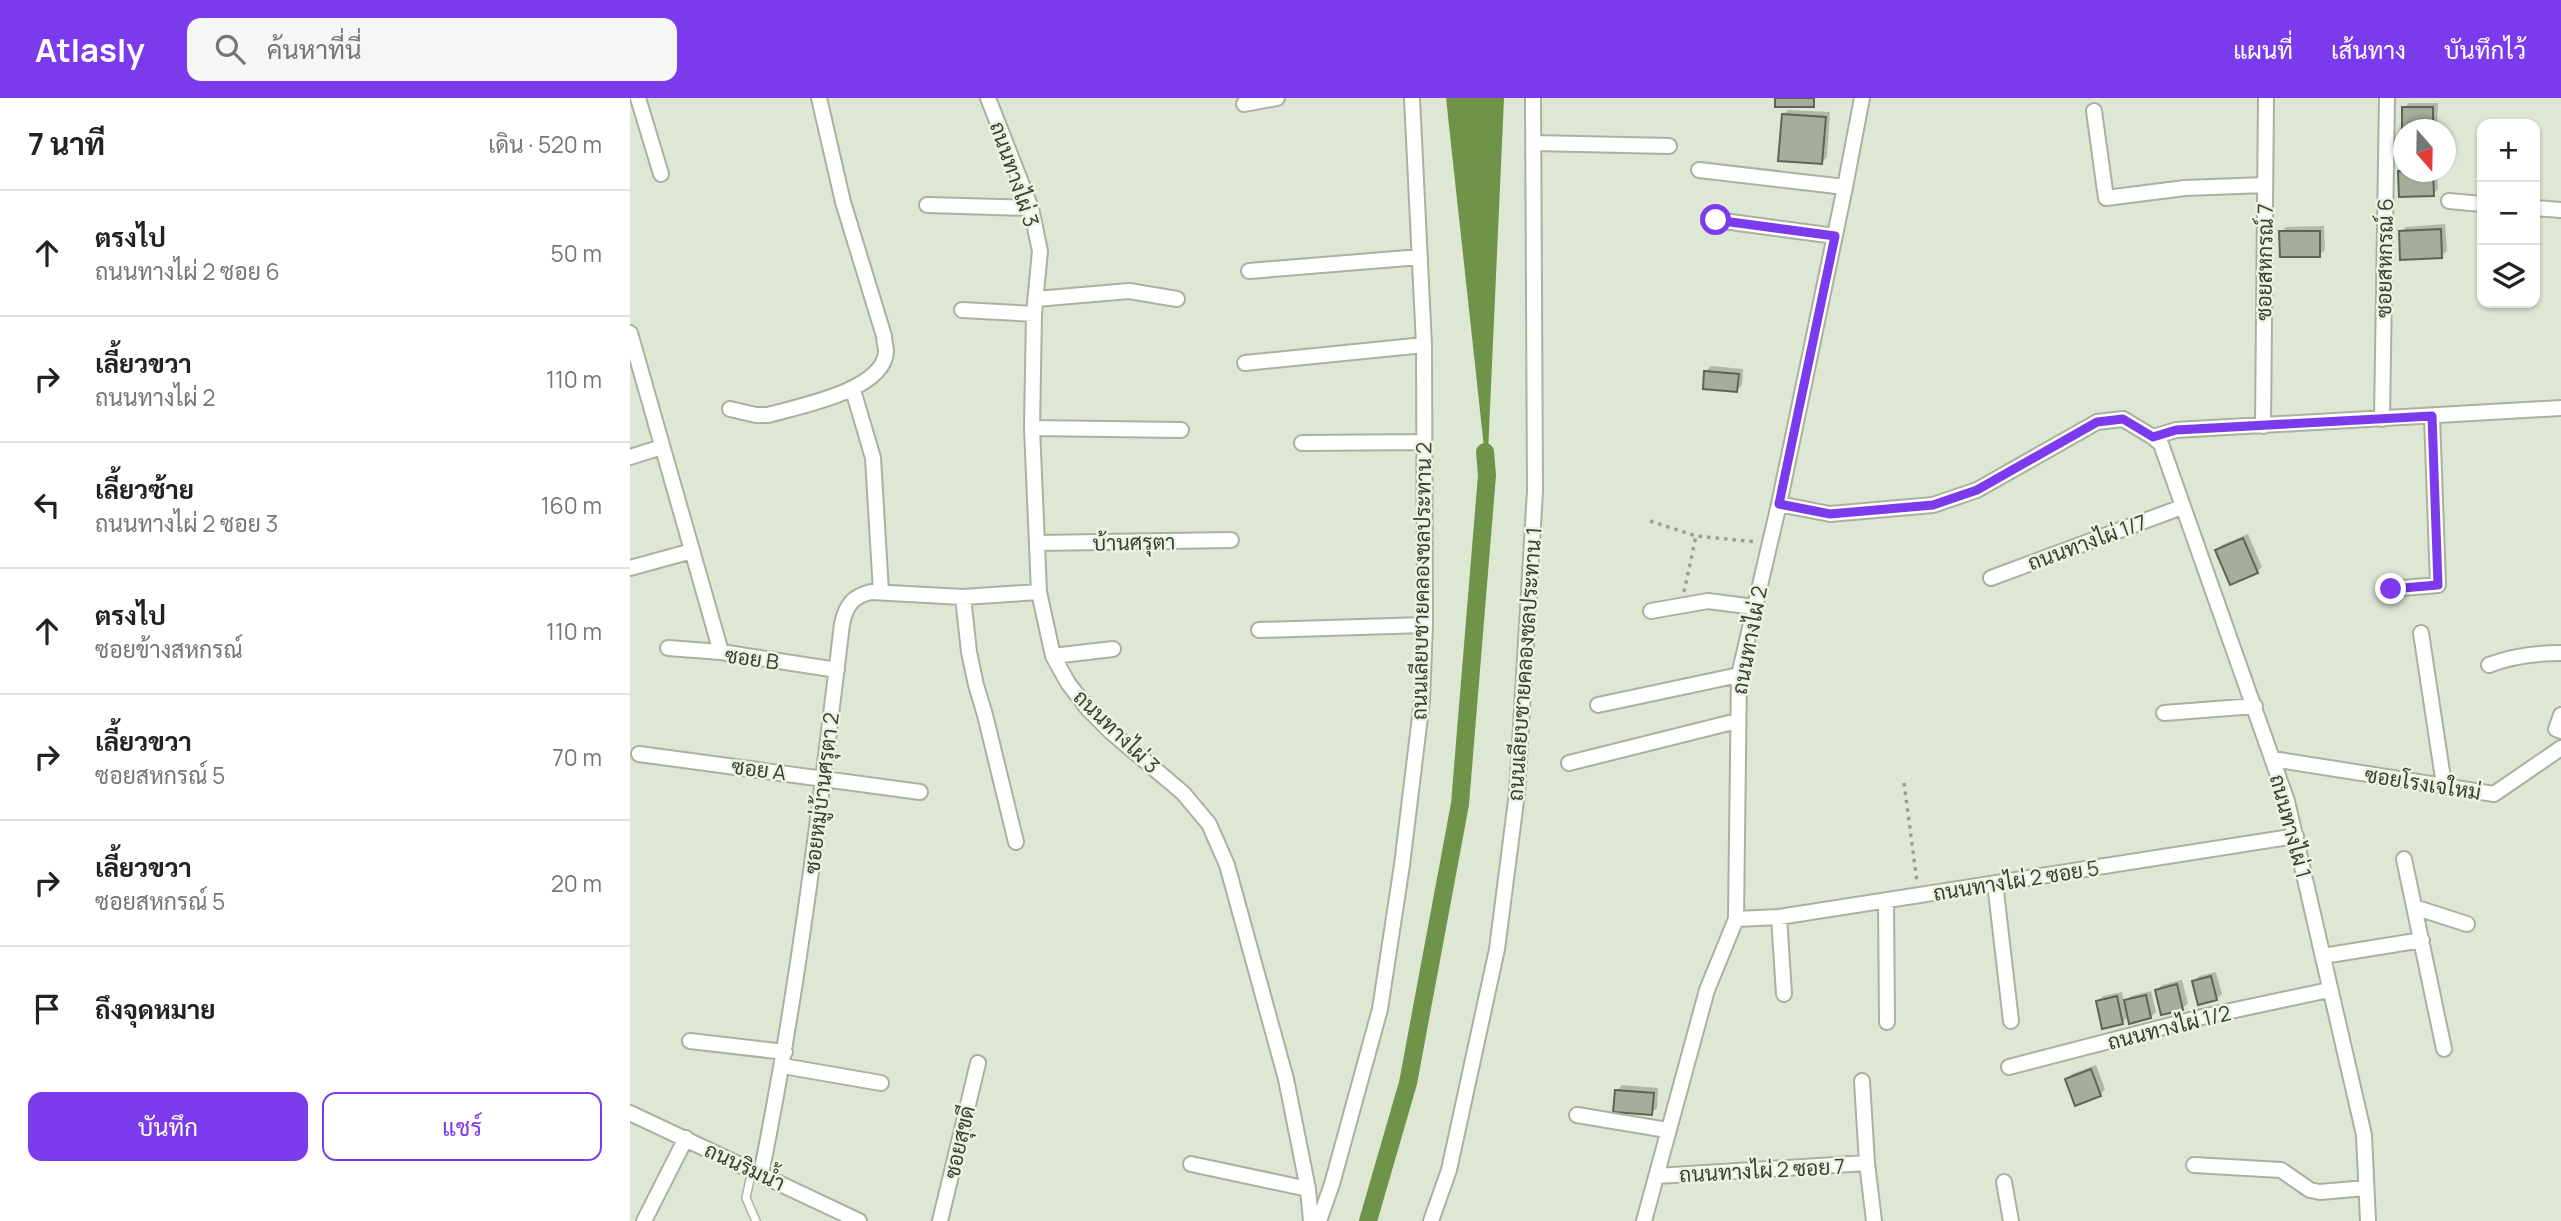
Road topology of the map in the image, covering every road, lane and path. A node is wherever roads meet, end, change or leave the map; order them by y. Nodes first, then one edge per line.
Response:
1 (638, 98) edge
2 (819, 98) edge
3 (988, 98) edge
4 (1277, 98) edge
5 (1412, 98) edge
6 (1534, 98) edge
7 (1862, 98) edge
8 (2266, 98) edge
9 (2387, 98) edge
10 (1244, 104) dead end
11 (2094, 111) dead end
12 (1534, 143) junction
13 (1669, 146) dead end
14 (1699, 170) dead end
15 (661, 174) dead end
16 (2265, 185) junction
17 (1845, 187) junction
18 (2449, 201) dead end
19 (2477, 204) edge
20 (927, 205) dead end
21 (1031, 208) junction
22 (2540, 208) edge
23 (2561, 210) edge
24 (1716, 220) dead end
25 (1835, 236) junction
26 (1420, 257) junction
27 (1249, 271) dead end
28 (1177, 299) dead end
29 (1035, 307) junction
30 (962, 310) dead end
31 (630, 333) edge
32 (1424, 345) junction
33 (632, 351) edge
34 (1245, 363) dead end
35 (853, 390) junction
36 (2561, 408) edge
37 (730, 409) dead end
38 (2432, 416) junction
39 (2382, 419) junction
40 (2263, 426) junction
41 (1032, 428) junction
42 (1181, 430) dead end
43 (2157, 441) junction
44 (1424, 442) junction
45 (1302, 443) dead end
46 (662, 447) junction
47 (630, 457) edge
48 (1779, 504) junction
49 (2182, 507) junction
50 (1650, 521) dead end
51 (1696, 536) junction
52 (1231, 540) dead end
53 (1037, 543) junction
54 (1770, 543) junction
55 (692, 551) junction
56 (630, 568) edge
57 (1992, 578) dead end
58 (2391, 589) dead end
59 (881, 592) junction
60 (1040, 592) junction
61 (963, 597) junction
62 (1681, 606) junction
63 (1754, 607) junction
64 (1651, 611) dead end
65 (1425, 625) junction
66 (1259, 630) dead end
67 (2421, 633) dead end
68 (668, 648) dead end
69 (1113, 649) dead end
70 (721, 652) junction
71 (2561, 653) edge
72 (1053, 656) junction
73 (2489, 665) dead end
74 (837, 670) junction
75 (1739, 675) junction
76 (1598, 705) dead end
77 (2255, 706) junction
78 (2164, 713) dead end
79 (2561, 715) edge
80 (1737, 721) junction
81 (2561, 731) edge
82 (2561, 748) edge
83 (639, 754) dead end
84 (2273, 759) junction
85 (1569, 763) dead end
86 (825, 778) junction
87 (1904, 783) dead end
88 (2444, 785) junction
89 (920, 792) dead end
90 (2296, 836) junction
91 (1016, 842) dead end
92 (2404, 859) dead end
93 (1995, 883) junction
94 (1919, 895) junction
95 (1886, 900) junction
96 (2414, 907) junction
97 (1779, 917) junction
98 (1736, 919) junction
99 (2467, 924) dead end
100 (2422, 940) junction
101 (2323, 956) junction
102 (2329, 990) junction
103 (1784, 994) dead end
104 (2011, 1021) dead end
105 (1887, 1022) dead end
106 (690, 1041) dead end
107 (2444, 1049) dead end
108 (784, 1059) junction
109 (978, 1063) dead end
110 (2009, 1068) dead end
111 (1862, 1081) dead end
112 (881, 1083) dead end
113 (630, 1113) edge
114 (1577, 1115) dead end
115 (1667, 1130) junction
116 (686, 1139) junction
117 (1867, 1163) junction
118 (1191, 1164) dead end
119 (2194, 1165) dead end
120 (756, 1172) junction
121 (1657, 1176) junction
122 (2004, 1182) dead end
123 (2366, 1188) junction
124 (1308, 1189) junction
125 (853, 1220) edge
126 (644, 1221) edge
127 (756, 1221) edge
128 (940, 1221) edge
129 (1311, 1221) edge
130 (1319, 1221) edge
131 (1432, 1221) edge
132 (1644, 1221) edge
133 (1874, 1221) edge
134 (2011, 1221) edge
135 (2368, 1221) edge

1 - 15 street
2 - 35 street
3 - 21 street, ถนนทางไผ่ 3
4 - 10 street
5 - 26 street, ถนนเลียบชายคลองชลประทาน 2
6 - 12 street, ถนนเลียบชายคลองชลประทาน 1
7 - 17 street, ถนนทางไผ่ 2
8 - 16 street, ซอยสหกรณ์ 7
9 - 39 street, ซอยสหกรณ์ 6
11 - 16 street
12 - 13 street
12 - 131 street, ถนนเลียบชายคลองชลประทาน 1
14 - 17 street
16 - 40 street, ซอยสหกรณ์ 7
17 - 25 street, ถนนทางไผ่ 2
18 - 19 street
20 - 21 street
21 - 29 street, ถนนทางไผ่ 3
22 - 23 street
24 - 25 street
25 - 48 street, ถนนทางไผ่ 2
26 - 27 street
26 - 32 street, ถนนเลียบชายคลองชลประทาน 2
28 - 29 street
29 - 30 street
29 - 41 street, ถนนทางไผ่ 3
31 - 33 street
32 - 34 street
32 - 44 street, ถนนเลียบชายคลองชลประทาน 2
33 - 46 street
35 - 37 street
35 - 59 street
36 - 38 street
38 - 39 street
38 - 58 street
39 - 40 street
40 - 43 street
41 - 42 street
41 - 53 street, ถนนทางไผ่ 3
43 - 48 street
43 - 49 street, ถนนทางไผ่ 1
44 - 45 street
44 - 65 street, ถนนเลียบชายคลองชลประทาน 2
46 - 47 street
46 - 55 street
48 - 54 street, ถนนทางไผ่ 2
49 - 57 street, ถนนทางไผ่ 1/7
49 - 77 street, ถนนทางไผ่ 1
50 - 51 path
51 - 54 path
51 - 62 path
52 - 53 street, บ้านศรุตา
53 - 60 street, ถนนทางไผ่ 3
54 - 63 street, ถนนทางไผ่ 2
55 - 56 street
55 - 70 street
59 - 61 street, ซอยหมู่บ้านศรุตา 2
59 - 74 street, ซอยหมู่บ้านศรุตา 2
60 - 61 street, ซอยหมู่บ้านศรุตา 2
60 - 72 street, ถนนทางไผ่ 3
61 - 91 street
62 - 63 street
62 - 64 street
63 - 75 street, ถนนทางไผ่ 2
65 - 66 street
65 - 130 street, ถนนเลียบชายคลองชลประทาน 2
67 - 88 street
68 - 70 street, ซอย B
69 - 72 street
70 - 74 street, ซอย B
71 - 73 street
72 - 124 street, ถนนทางไผ่ 3
74 - 86 street, ซอยหมู่บ้านศรุตา 2
75 - 76 street
75 - 80 street, ถนนทางไผ่ 2
77 - 78 street
77 - 84 street, ถนนทางไผ่ 1
79 - 81 street
80 - 85 street
80 - 98 street, ถนนทางไผ่ 2
82 - 88 street, ซอยโรงเจใหม่
83 - 86 street, ซอย A
84 - 88 street, ซอยโรงเจใหม่
84 - 90 street, ถนนทางไผ่ 1
86 - 89 street, ซอย A
86 - 108 street, ซอยหมู่บ้านศรุตา 2
87 - 94 path
90 - 93 street, ถนนทางไผ่ 2 ซอย 5
90 - 101 street, ถนนทางไผ่ 1
92 - 96 street
93 - 94 street, ถนนทางไผ่ 2 ซอย 5
93 - 104 street
94 - 95 street, ถนนทางไผ่ 2 ซอย 5
95 - 97 street, ถนนทางไผ่ 2 ซอย 5
95 - 105 street
96 - 99 street
96 - 100 street
97 - 98 street, ถนนทางไผ่ 2 ซอย 5
97 - 103 street
98 - 115 street, ถนนทางไผ่ 2
100 - 101 street
100 - 107 street
101 - 102 street, ถนนทางไผ่ 1
102 - 110 street, ถนนทางไผ่ 1/2
102 - 123 street, ถนนทางไผ่ 1
106 - 108 street
108 - 112 street
108 - 120 street, ซอยหมู่บ้านศรุตา 2
109 - 128 street, ซอยสุขดี
111 - 117 street
113 - 116 street, ถนนริมน้ำ
114 - 115 street
115 - 121 street, ถนนทางไผ่ 2
116 - 120 street, ถนนริมน้ำ
116 - 126 street
117 - 121 street, ถนนทางไผ่ 2 ซอย 7
117 - 133 street
118 - 124 street
119 - 123 street
120 - 125 street, ถนนริมน้ำ
120 - 127 lane
121 - 132 street, ถนนทางไผ่ 2
122 - 134 street
123 - 135 street, ถนนทางไผ่ 1
124 - 129 street, ถนนทางไผ่ 3

